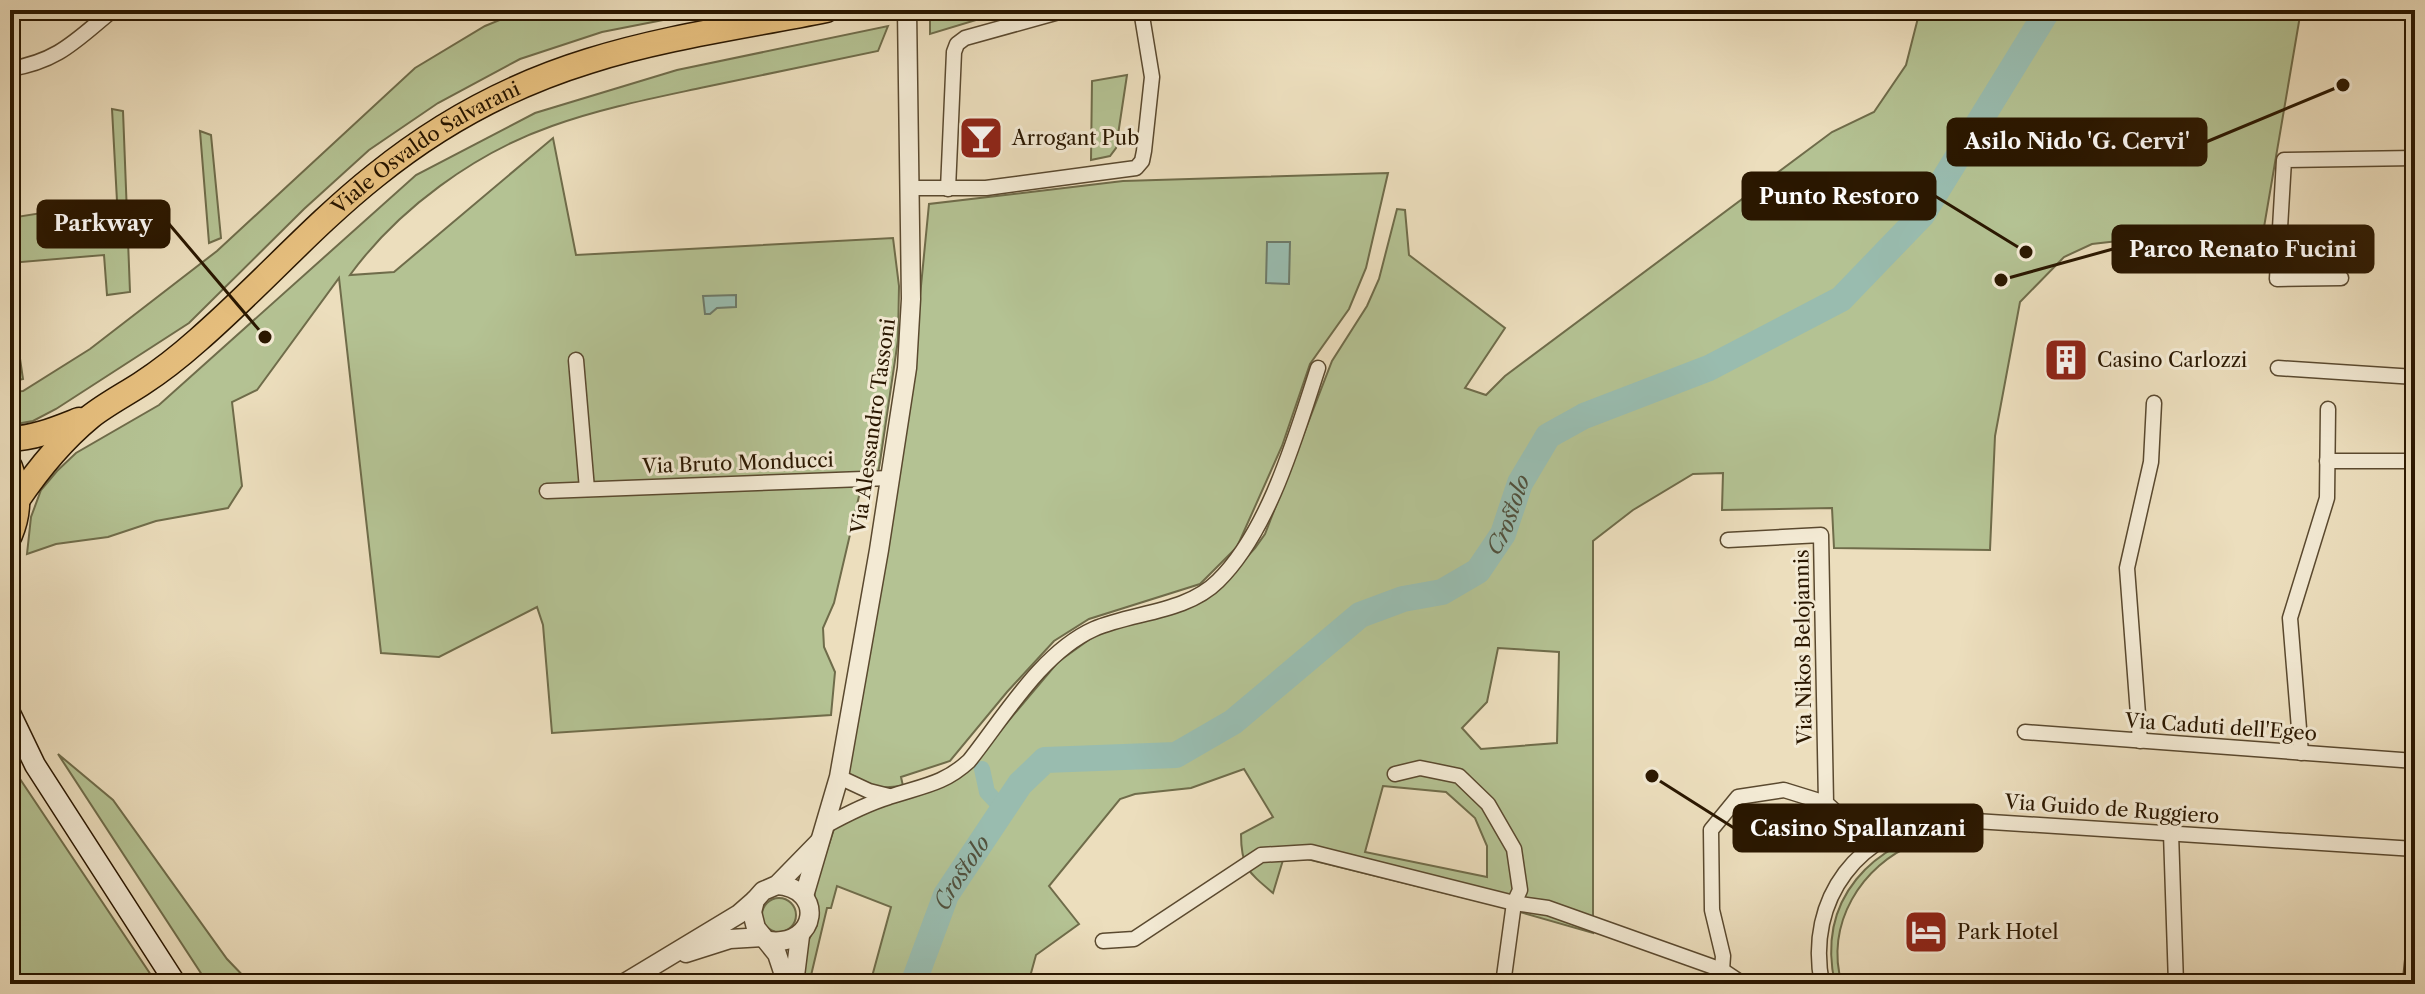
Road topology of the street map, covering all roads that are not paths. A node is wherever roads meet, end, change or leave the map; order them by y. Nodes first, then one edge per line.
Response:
1 (113, 10) edge
2 (826, 10) edge
3 (907, 10) edge
4 (1066, 10) edge
5 (1141, 10) edge
6 (10, 69) edge
7 (2415, 158) edge
8 (910, 188) junction
9 (948, 189) junction
10 (2341, 278) dead end
11 (576, 360) dead end
12 (1318, 368) dead end
13 (2278, 368) dead end
14 (2415, 377) edge
15 (2154, 403) dead end
16 (2328, 409) dead end
17 (93, 415) junction
18 (10, 439) edge
19 (2327, 461) junction
20 (2415, 461) edge
21 (10, 467) edge
22 (890, 478) junction
23 (587, 489) junction
24 (547, 491) dead end
25 (18, 499) junction
26 (10, 535) edge
27 (1728, 540) dead end
28 (12, 721) edge
29 (2025, 732) dead end
30 (2140, 741) junction
31 (2301, 753) junction
32 (2415, 761) edge
33 (1395, 774) dead end
34 (839, 777) junction
35 (890, 796) junction
36 (1826, 803) junction
37 (2171, 833) junction
38 (822, 834) junction
39 (1872, 845) junction
40 (2415, 849) edge
41 (777, 885) junction
42 (804, 896) junction
43 (755, 900) junction
44 (1514, 903) junction
45 (2415, 935) edge
46 (800, 936) junction
47 (766, 939) junction
48 (1103, 941) dead end
49 (668, 958) junction
50 (1722, 970) junction
51 (176, 984) edge
52 (623, 984) edge
53 (787, 984) edge
54 (794, 984) edge
55 (1503, 984) edge
56 (1743, 984) edge
57 (1822, 984) edge
58 (2176, 984) edge
59 (2410, 984) edge

1 - 6 street
2 - 17 main road, Viale Osvaldo Salvarani
3 - 8 street, Via Alessandro Tassoni
4 - 9 street
5 - 9 street
7 - 10 street
8 - 9 street
8 - 22 street, Via Alessandro Tassoni
11 - 23 street
12 - 35 street
13 - 14 street
15 - 30 street
16 - 19 street
17 - 18 main road, Viale Osvaldo Salvarani
17 - 25 main road, Viale Osvaldo Salvarani
19 - 20 street
19 - 31 street
21 - 25 main road
22 - 23 street, Via Bruto Monducci
22 - 34 street, Via Alessandro Tassoni
23 - 24 street, Via Bruto Monducci
25 - 26 main road
27 - 36 street, Via Nikos Belojannis
28 - 51 main road
29 - 30 street, Via Caduti dell'Egeo
30 - 31 street, Via Caduti dell'Egeo
31 - 32 street, Via Caduti dell'Egeo
33 - 44 street
34 - 35 street
34 - 38 street, Via Alessandro Tassoni
35 - 38 street
36 - 39 street
36 - 50 street
37 - 39 street, Via Guido de Ruggiero
37 - 40 street, Via Guido de Ruggiero
37 - 58 street
38 - 41 street, Via Alessandro Tassoni
38 - 42 street, Via Alessandro Tassoni
39 - 57 street, Via Guido de Ruggiero
41 - 42 street
41 - 43 street, Via Alessandro Tassoni
42 - 46 street, Via Alessandro Tassoni
43 - 47 street
43 - 49 street, Via Alessandro Tassoni
44 - 48 street
44 - 50 street
44 - 55 street
45 - 59 street
46 - 47 street
46 - 54 street, Via Alessandro Tassoni
47 - 49 street
47 - 53 street
49 - 52 street
50 - 56 street

